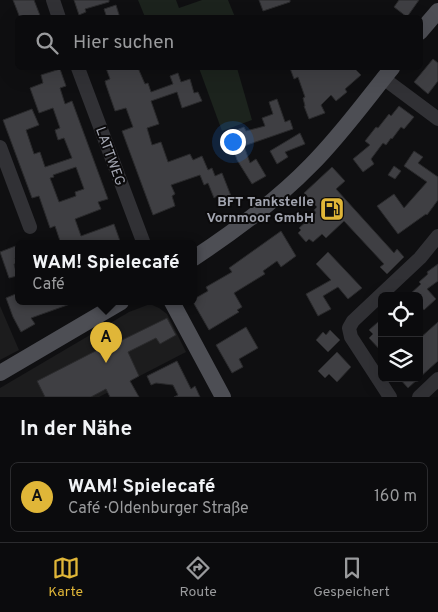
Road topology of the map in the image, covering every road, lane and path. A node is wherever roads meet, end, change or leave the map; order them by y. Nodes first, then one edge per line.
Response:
1 (53, 0) edge
2 (438, 10) edge
3 (58, 15) edge
4 (423, 28) edge
5 (79, 70) edge
6 (388, 73) edge
7 (438, 119) edge
8 (0, 147) edge
9 (30, 227) dead end
10 (438, 236) edge
11 (142, 240) edge
12 (197, 256) edge
13 (116, 305) edge
14 (174, 305) edge
15 (0, 373) edge
16 (438, 379) edge
17 (223, 397) edge
18 (390, 397) edge
19 (419, 397) edge

1 - 3 street
2 - 4 main road
5 - 11 street, LATTWEG
6 - 7 street
6 - 12 main road
8 - 9 street
10 - 18 street
13 - 15 main road
14 - 17 main road
16 - 19 street

